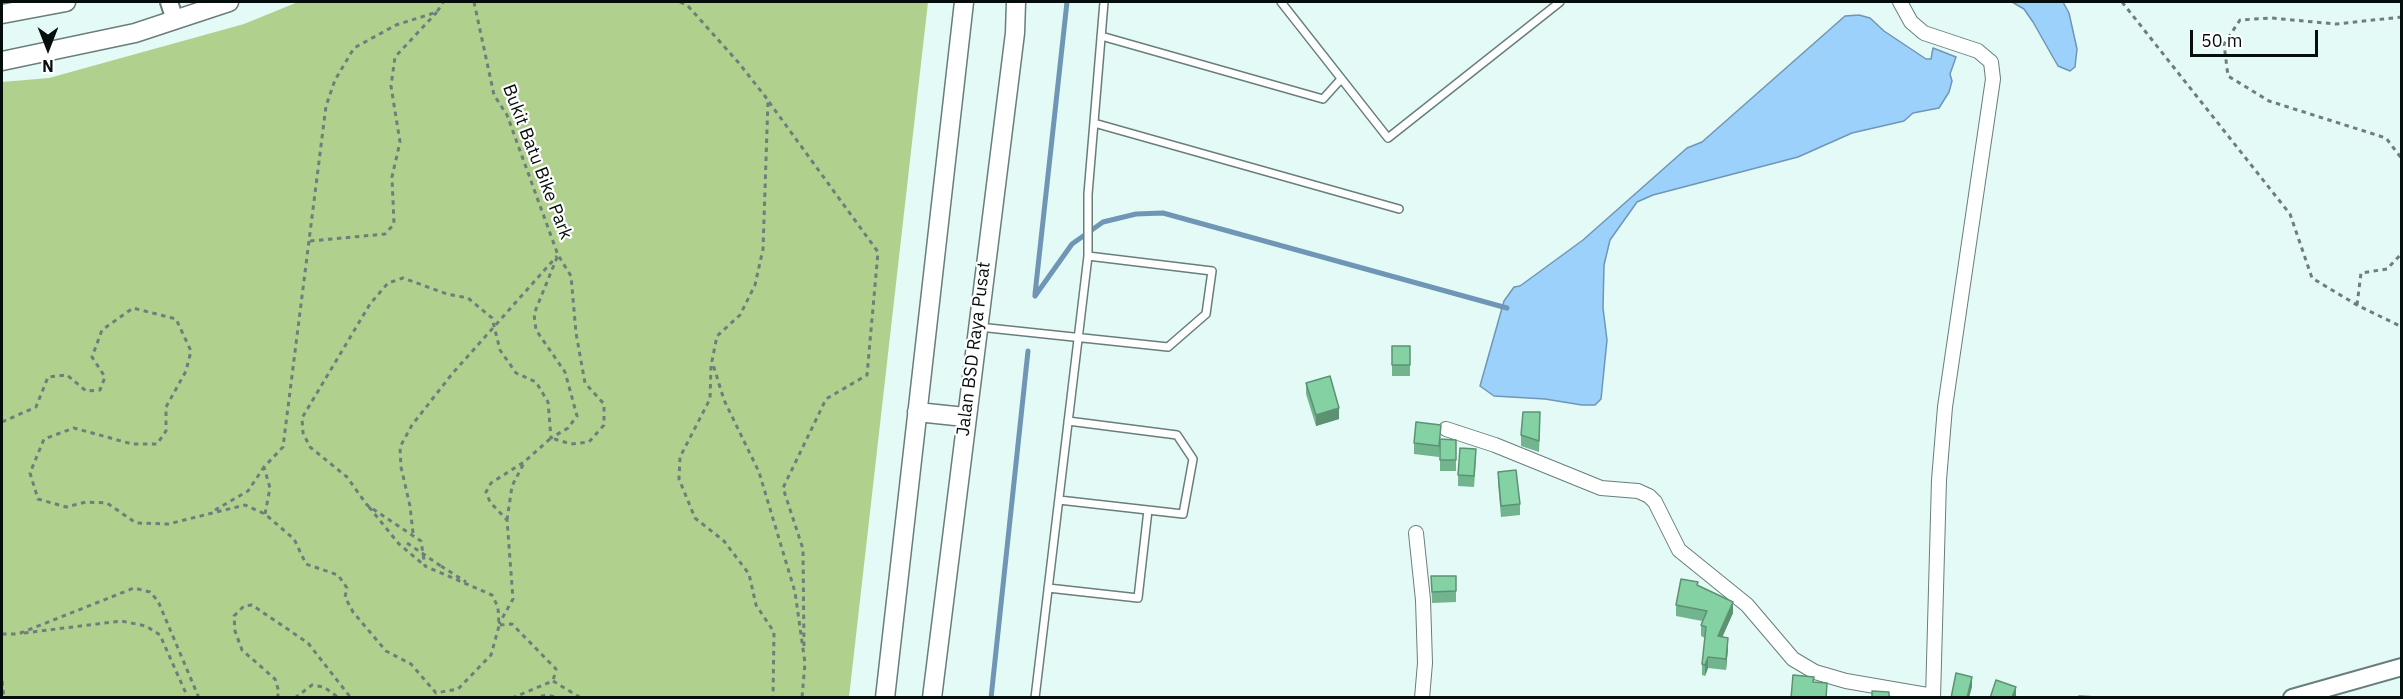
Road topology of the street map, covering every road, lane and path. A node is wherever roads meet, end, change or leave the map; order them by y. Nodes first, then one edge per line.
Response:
1 (66, 2) edge
2 (169, 2) edge
3 (229, 2) edge
4 (443, 2) edge
5 (474, 2) edge
6 (680, 2) edge
7 (964, 2) edge
8 (1016, 2) edge
9 (1104, 2) edge
10 (1281, 2) edge
11 (1560, 2) edge
12 (1900, 2) edge
13 (2122, 2) edge
14 (437, 12) junction
15 (2, 14) edge
16 (2402, 16) edge
17 (175, 20) junction
18 (1101, 36) junction
19 (2, 61) edge
20 (1341, 79) junction
21 (768, 100) junction
22 (1094, 123) junction
23 (2402, 159) edge
24 (1399, 209) dead end
25 (309, 241) junction
26 (2402, 252) edge
27 (558, 255) junction
28 (1088, 256) junction
29 (2357, 305) junction
30 (495, 327) junction
31 (977, 327) junction
32 (2402, 327) edge
33 (1078, 337) junction
34 (712, 361) junction
35 (917, 412) junction
36 (965, 417) junction
37 (1068, 421) junction
38 (2, 422) edge
39 (1446, 429) dead end
40 (550, 438) junction
41 (524, 462) junction
42 (264, 467) junction
43 (1059, 500) junction
44 (367, 505) junction
45 (1148, 510) junction
46 (212, 512) junction
47 (265, 514) junction
48 (507, 520) junction
49 (1416, 533) dead end
50 (413, 534) junction
51 (407, 543) dead end
52 (425, 566) junction
53 (472, 586) junction
54 (1048, 588) junction
55 (499, 626) junction
56 (2, 634) edge
57 (18, 634) junction
58 (805, 663) junction
59 (2402, 667) edge
60 (2, 681) edge
61 (553, 681) junction
62 (437, 695) edge
63 (1933, 697) edge
64 (4, 698) edge
65 (188, 698) edge
66 (199, 698) edge
67 (278, 698) edge
68 (295, 698) edge
69 (339, 698) edge
70 (351, 698) edge
71 (512, 698) edge
72 (532, 698) edge
73 (560, 698) edge
74 (580, 698) edge
75 (773, 698) edge
76 (802, 698) edge
77 (885, 698) edge
78 (932, 698) edge
79 (1035, 698) edge
80 (1422, 698) edge
81 (2292, 698) edge

1 - 15 main road
2 - 17 street
3 - 17 main road
4 - 14 path
5 - 27 path, Bukit Batu Bike Park
6 - 21 path
7 - 35 main road
8 - 31 main road, Jalan BSD Raya Pusat
9 - 18 lane
10 - 20 lane
11 - 20 lane
12 - 63 street
13 - 29 path
14 - 25 path
14 - 25 path
16 - 23 path
17 - 19 main road
18 - 20 lane
18 - 22 lane
21 - 34 path
21 - 58 path
22 - 24 lane
22 - 28 lane
25 - 42 path
26 - 29 path
27 - 30 path
27 - 40 path, Bukit Batu Bike Park
27 - 40 path
28 - 33 lane
28 - 33 lane
29 - 32 path
30 - 40 path
30 - 44 path
30 - 50 path
31 - 33 lane
31 - 36 main road, Jalan BSD Raya Pusat
33 - 37 lane
34 - 58 path
34 - 75 path
35 - 36 main road
35 - 77 main road
36 - 78 main road, Jalan BSD Raya Pusat
37 - 43 lane
37 - 45 lane
38 - 46 path
39 - 63 street
40 - 41 path
41 - 48 path
41 - 48 path
42 - 46 path
42 - 47 path
43 - 45 lane
43 - 54 lane
44 - 50 path
44 - 52 path
45 - 54 lane
46 - 47 path
47 - 62 path
48 - 55 path
49 - 80 street
50 - 52 path
51 - 53 path, bridge
52 - 53 path
53 - 55 path
54 - 79 lane
55 - 61 path
55 - 62 path
56 - 57 path
57 - 65 path
57 - 66 path
58 - 76 path
59 - 81 street
60 - 64 path
61 - 71 path
61 - 74 path
67 - 70 path
68 - 69 path
72 - 73 path

